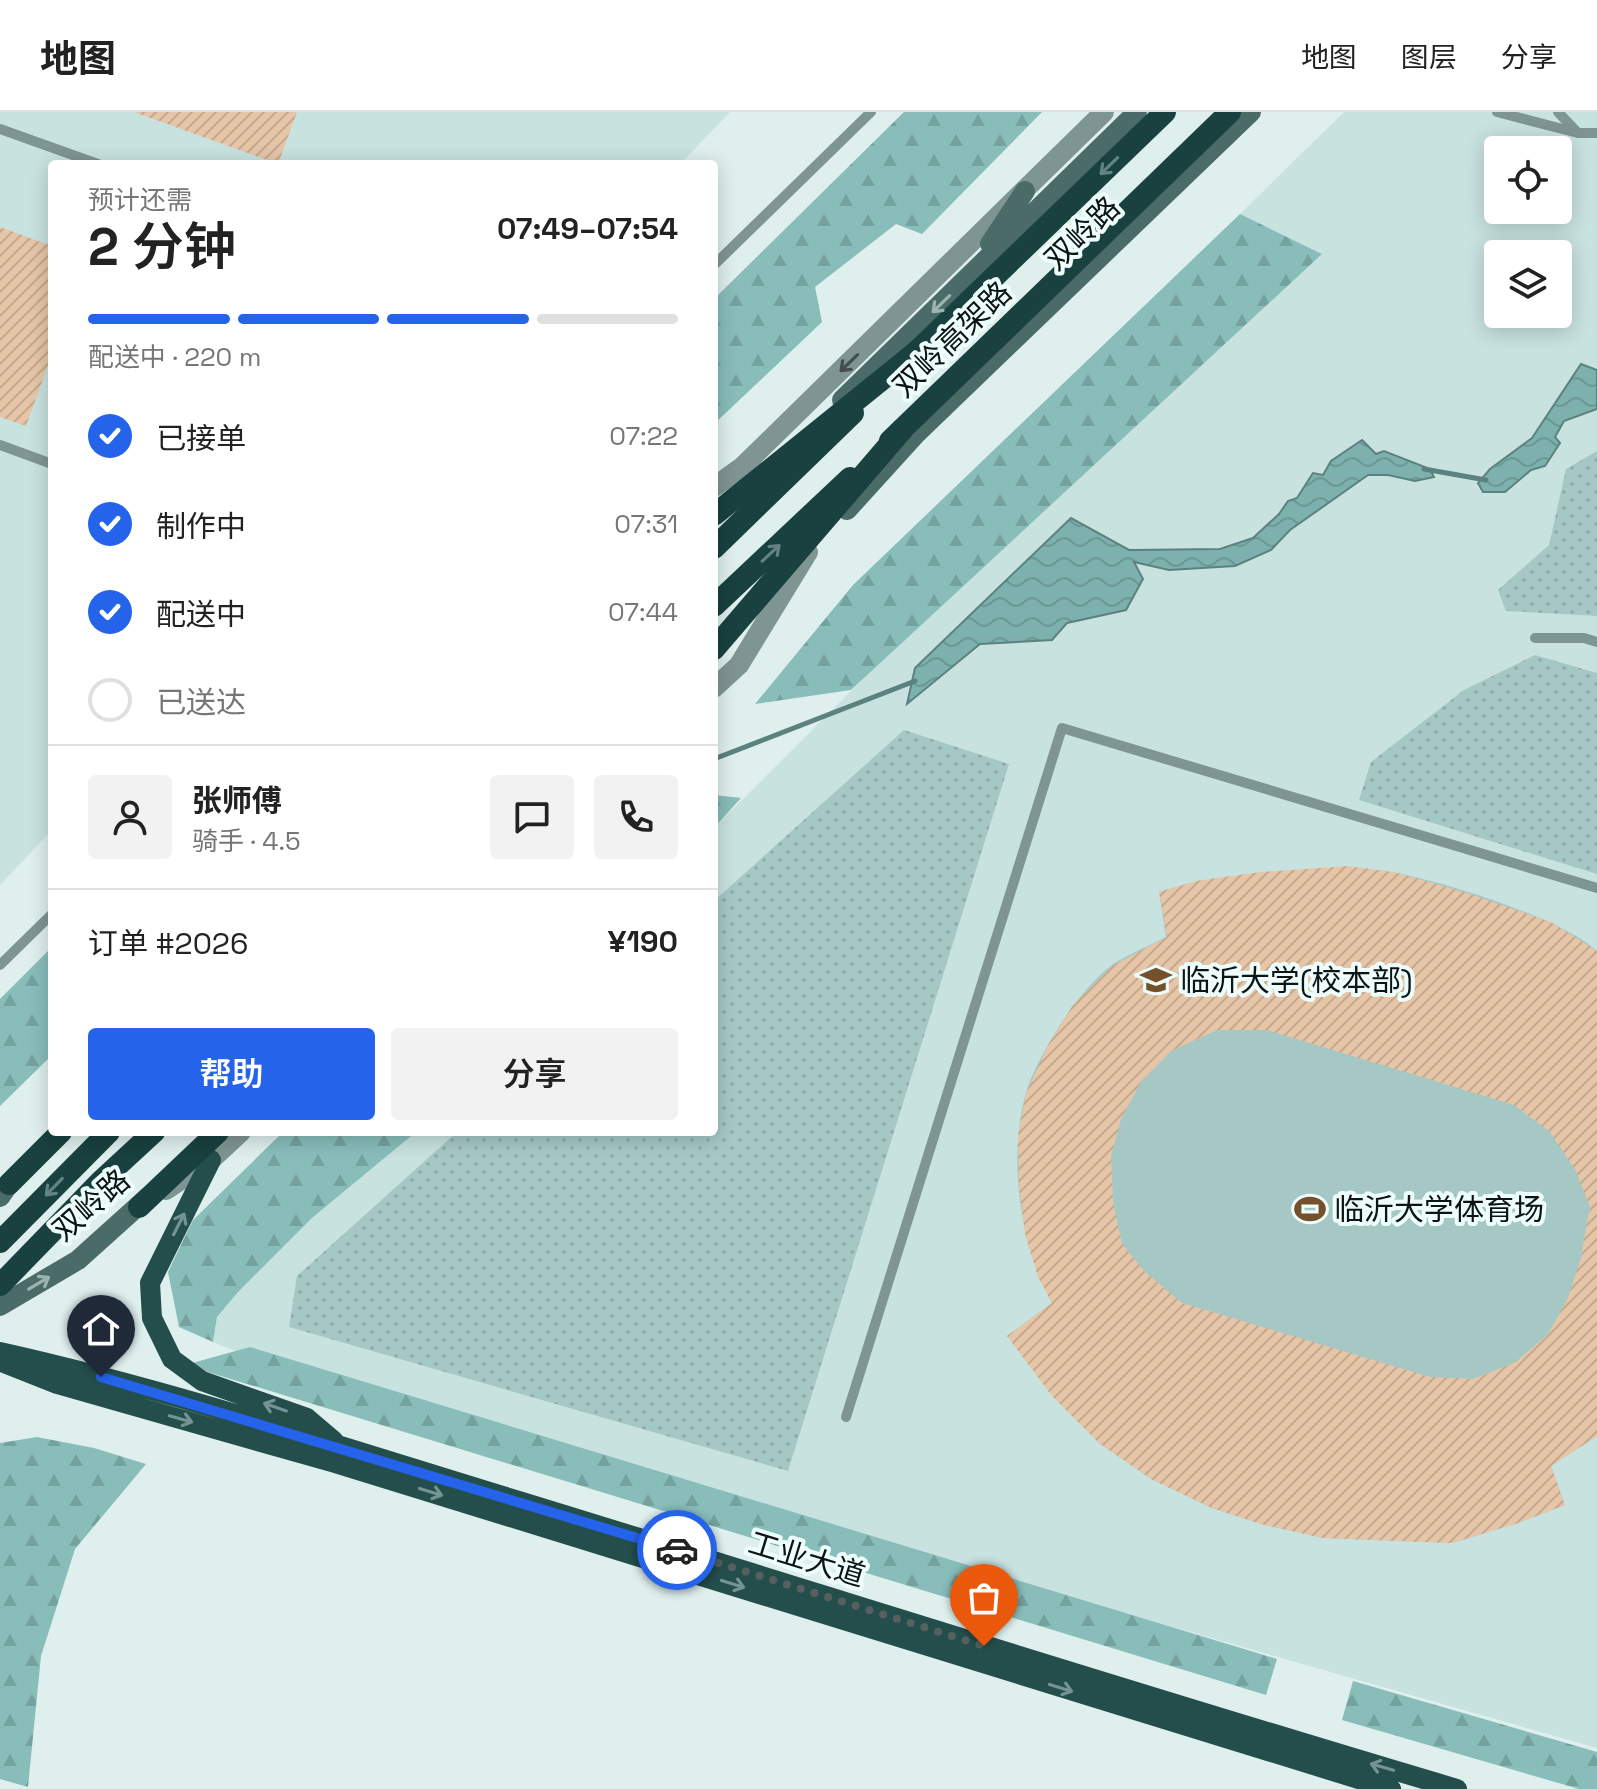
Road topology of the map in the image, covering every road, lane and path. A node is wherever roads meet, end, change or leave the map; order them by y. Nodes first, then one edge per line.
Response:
1 (871, 112) edge
2 (1104, 112) edge
3 (1137, 112) edge
4 (1165, 112) edge
5 (1230, 112) edge
6 (1251, 112) edge
7 (1497, 112) edge
8 (1558, 112) edge
9 (0, 129) edge
10 (1578, 133) junction
11 (1597, 133) edge
12 (87, 160) edge
13 (1025, 191) junction
14 (718, 261) edge
15 (967, 278) junction
16 (921, 348) junction
17 (902, 430) junction
18 (0, 445) edge
19 (48, 463) edge
20 (718, 484) edge
21 (718, 512) edge
22 (718, 522) edge
23 (718, 544) edge
24 (808, 552) junction
25 (718, 602) edge
26 (718, 627) edge
27 (1535, 638) dead end
28 (1597, 642) edge
29 (718, 644) edge
30 (718, 684) edge
31 (1597, 888) edge
32 (48, 918) edge
33 (0, 965) edge
34 (50, 1136) edge
35 (57, 1136) edge
36 (66, 1136) edge
37 (105, 1136) edge
38 (150, 1136) edge
39 (203, 1136) edge
40 (214, 1136) edge
41 (237, 1136) edge
42 (211, 1160) junction
43 (4, 1191) edge
44 (139, 1207) junction
45 (0, 1242) edge
46 (0, 1285) edge
47 (0, 1306) edge
48 (0, 1352) edge
49 (0, 1362) edge
50 (846, 1417) dead end
51 (340, 1447) junction
52 (1391, 1789) edge
53 (1457, 1789) edge

1 - 14 lane
2 - 13 street
3 - 15 main road, 双岭路
4 -> 16 highway, 双岭高架路
5 - 17 highway, 双岭高架路
6 - 24 main road, 双岭路
7 - 10 lane
8 - 10 lane
9 - 12 lane
10 - 11 lane
13 - 15 main road
13 -> 20 street
15 -> 22 main road, 双岭路
16 - 21 highway, bridge
16 - 23 highway, 双岭高架路, bridge
25 -> 17 highway, 双岭高架路, bridge
17 - 29 highway, bridge
18 - 19 lane
24 - 26 main road, 双岭路
24 - 30 street
27 - 28 lane
31 - 50 lane
32 - 33 lane
34 - 43 street
35 - 43 highway
36 - 43 main road
37 -> 45 highway
38 - 46 highway
39 - 44 main road, 双岭路
40 - 44 highway
41 - 42 street
42 - 44 street
51 -> 42 main road
47 -> 44 main road, 双岭路
48 - 51 main road, 工业大道
49 -> 52 main road, 工业大道
53 -> 51 main road, 工业大道

